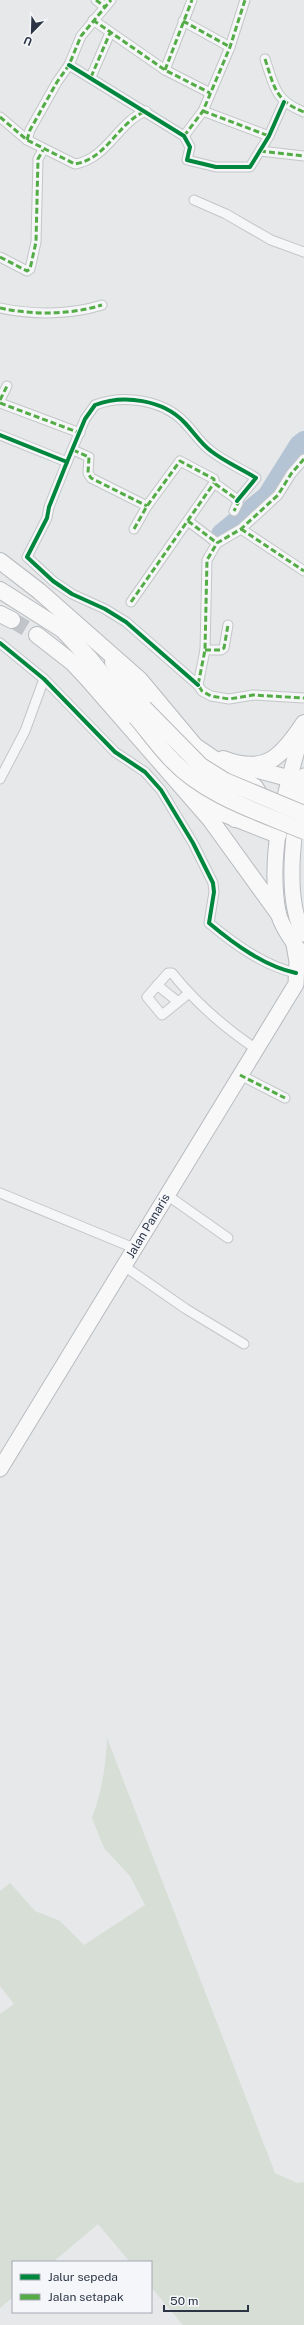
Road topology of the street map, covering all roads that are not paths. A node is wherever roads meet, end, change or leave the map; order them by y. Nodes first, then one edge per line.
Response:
1 (96, 0) edge
2 (192, 0) edge
3 (245, 0) edge
4 (108, 3) edge
5 (93, 20) junction
6 (183, 21) junction
7 (110, 33) junction
8 (230, 47) junction
9 (265, 59) dead end
10 (69, 65) junction
11 (165, 70) junction
12 (91, 78) junction
13 (210, 94) junction
14 (284, 102) junction
15 (146, 111) junction
16 (203, 111) junction
17 (304, 112) edge
18 (0, 117) edge
19 (184, 136) junction
20 (269, 136) junction
21 (27, 140) junction
22 (43, 150) junction
23 (260, 151) junction
24 (304, 156) edge
25 (194, 200) dead end
26 (304, 252) edge
27 (0, 257) edge
28 (102, 305) dead end
29 (0, 308) edge
30 (7, 386) dead end
31 (0, 402) edge
32 (80, 432) junction
33 (0, 435) edge
34 (73, 450) junction
35 (304, 458) edge
36 (67, 462) junction
37 (214, 482) junction
38 (237, 500) junction
39 (147, 506) junction
40 (234, 511) dead end
41 (188, 521) junction
42 (134, 529) dead end
43 (241, 529) junction
44 (217, 543) junction
45 (0, 560) edge
46 (304, 571) edge
47 (0, 590) edge
48 (131, 602) dead end
49 (228, 625) dead end
50 (37, 636) tunnel mouth
51 (0, 643) edge
52 (101, 644) junction
53 (205, 650) junction
54 (44, 679) junction
55 (198, 685) junction
56 (304, 698) edge
57 (140, 712) junction
58 (304, 725) edge
59 (202, 752) junction
60 (237, 764) junction
61 (174, 778) junction
62 (0, 779) edge
63 (299, 779) edge
64 (304, 814) edge
65 (235, 819) junction
66 (292, 835) edge
67 (278, 913) junction
68 (299, 939) edge
69 (304, 958) edge
70 (299, 979) edge
71 (157, 985) junction
72 (188, 994) junction
73 (178, 1001) junction
74 (256, 1049) junction
75 (240, 1075) junction
76 (285, 1098) dead end
77 (0, 1193) edge
78 (167, 1195) junction
79 (228, 1238) dead end
80 (134, 1248) junction
81 (124, 1266) junction
82 (244, 1344) dead end
83 (0, 1469) edge

1 - 4 street
2 - 6 street
3 - 8 street
4 - 5 street
5 - 7 street
5 - 10 street
6 - 8 street
6 - 11 street
7 - 11 street
7 - 12 street
8 - 13 street
9 - 14 street
10 - 12 street
10 - 21 street
11 - 13 street
12 - 15 street
13 - 16 street
14 - 17 street
14 - 20 street
15 - 19 street
15 - 22 street
16 - 19 street
16 - 20 street
18 - 21 street
19 - 23 street
20 - 23 street
21 - 22 street
22 - 27 street
23 - 24 street
25 - 26 street
28 - 29 street
30 - 31 street
31 - 32 street
32 - 34 street
32 - 38 street
33 - 36 street
34 - 36 street
34 - 39 street
35 - 43 street
36 - 55 street
37 - 38 street
37 - 39 street
37 - 41 street
38 - 40 street
39 - 42 street
41 - 44 street
41 - 48 street
43 - 44 street
43 - 46 street
44 - 53 street
45 - 52 highway
47 - 57 highway
49 - 53 street
50 - 61 highway
51 - 54 street
52 - 57 highway
52 - 59 highway
53 - 55 street
54 - 62 street
54 - 70 street
55 - 56 street
57 - 64 highway, bridge
57 - 66 highway, bridge
58 - 60 highway
58 - 63 highway
59 - 60 highway
59 - 65 highway
60 - 63 highway
61 - 65 highway
61 - 67 highway
63 - 66 highway
65 - 66 highway
66 - 67 highway
66 - 68 highway
67 - 68 highway
68 - 69 highway
68 - 70 highway
70 - 74 highway, Jalan Panaris
71 - 72 street
71 - 73 street
71 - 73 street
72 - 73 street
72 - 74 street
74 - 75 highway, Jalan Panaris
75 - 76 street
75 - 78 highway, Jalan Panaris
77 - 80 street
78 - 79 street
78 - 80 highway, Jalan Panaris
80 - 81 highway, Jalan Panaris
81 - 82 street
81 - 83 highway, Jalan Panaris

